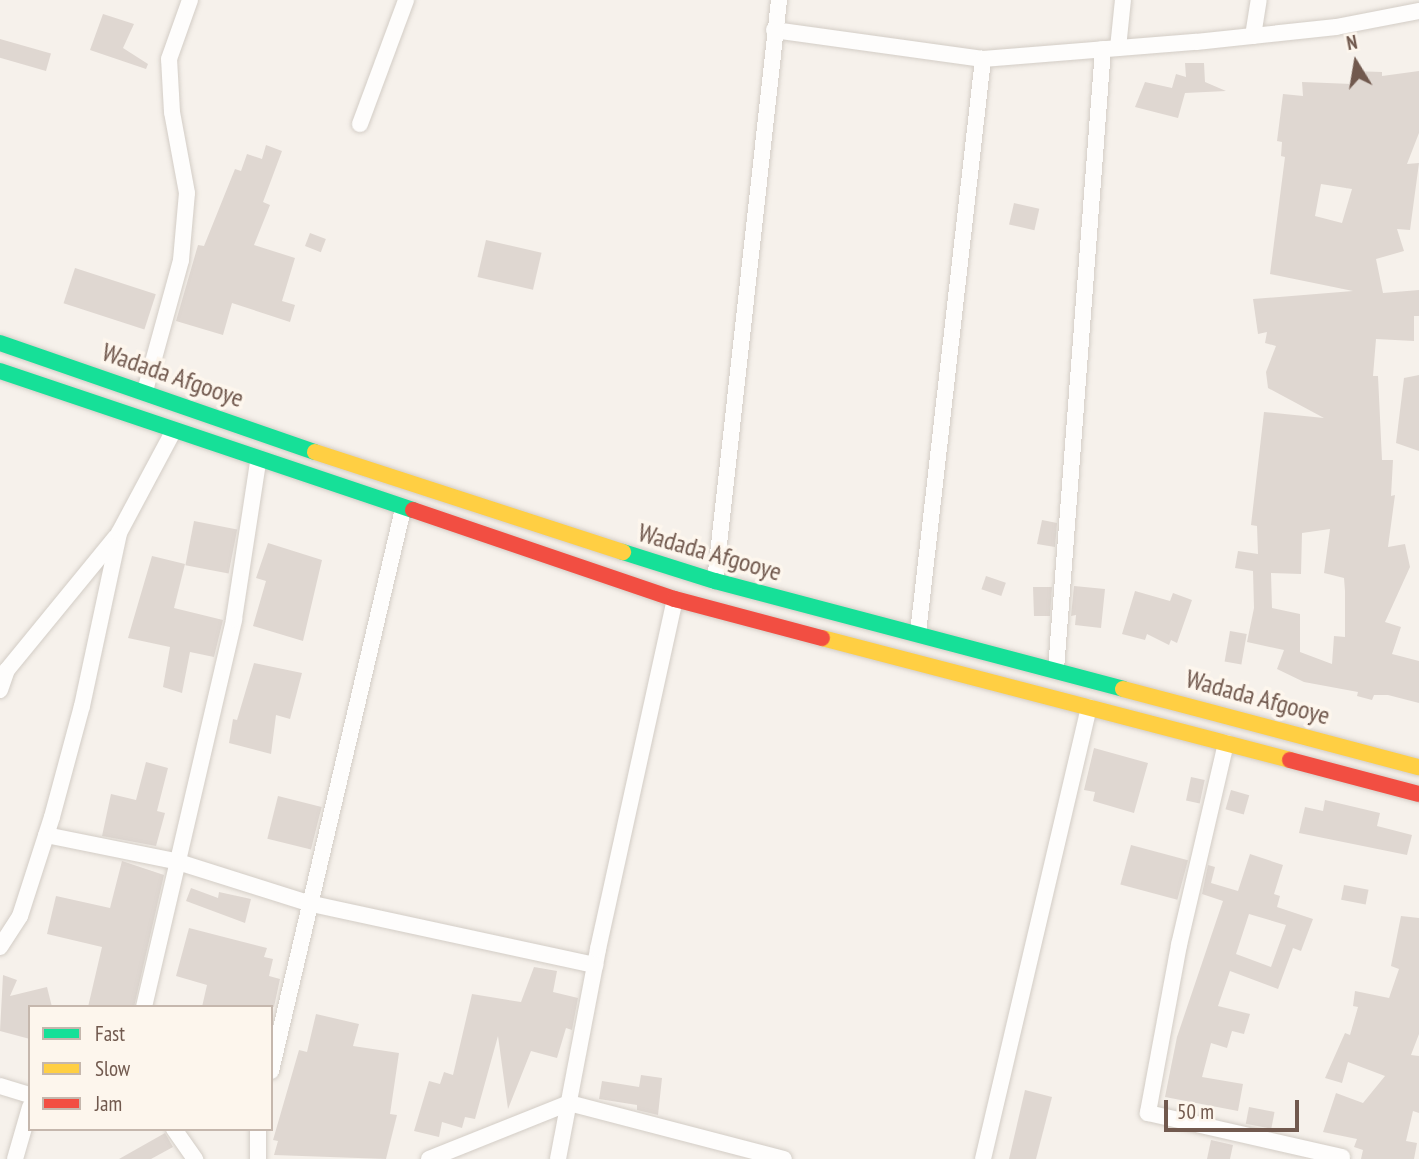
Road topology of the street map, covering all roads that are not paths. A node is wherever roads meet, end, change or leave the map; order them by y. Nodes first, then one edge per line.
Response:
1 (190, 0) edge
2 (406, 0) edge
3 (779, 0) edge
4 (1123, 0) edge
5 (1259, 0) edge
6 (1419, 11) edge
7 (774, 30) junction
8 (1253, 36) junction
9 (1110, 48) junction
10 (983, 59) junction
11 (360, 124) dead end
12 (0, 343) edge
13 (0, 371) edge
14 (145, 391) junction
15 (173, 432) junction
16 (258, 462) junction
17 (403, 509) junction
18 (119, 533) junction
19 (715, 581) junction
20 (675, 599) junction
21 (918, 633) junction
22 (1056, 670) junction
23 (0, 690) edge
24 (1089, 707) junction
25 (1226, 743) junction
26 (1419, 767) edge
27 (1419, 794) edge
28 (46, 835) junction
29 (175, 861) junction
30 (308, 904) junction
31 (0, 947) edge
32 (595, 965) junction
33 (144, 1005) edge
34 (273, 1062) edge
35 (0, 1086) edge
36 (28, 1094) edge
37 (569, 1103) junction
38 (28, 1114) edge
39 (175, 1131) edge
40 (258, 1131) edge
41 (1342, 1157) dead end
42 (15, 1159) edge
43 (195, 1159) edge
44 (258, 1159) edge
45 (429, 1159) edge
46 (558, 1159) edge
47 (784, 1159) edge
48 (983, 1159) edge

1 - 14 street
2 - 11 street
3 - 7 street
4 - 9 street
5 - 8 street
6 - 8 street
7 - 10 street
7 - 19 street
8 - 9 street
9 - 10 street
9 - 22 street
10 - 21 street
12 - 14 highway, Wadada Afgooye
13 - 15 highway, Wadada Afgooye
14 - 19 highway, Wadada Afgooye
15 - 16 highway, Wadada Afgooye
15 - 18 street
16 - 17 highway, Wadada Afgooye
16 - 29 street
17 - 20 highway, Wadada Afgooye
17 - 30 street
18 - 23 street
18 - 28 street
19 - 21 highway, Wadada Afgooye
20 - 24 highway, Wadada Afgooye
20 - 32 street
21 - 22 highway, Wadada Afgooye
22 - 26 highway, Wadada Afgooye
24 - 25 highway, Wadada Afgooye
24 - 48 street
25 - 27 highway, Wadada Afgooye
25 - 41 street
28 - 29 street
28 - 31 street
29 - 30 street
29 - 33 street
30 - 32 street
30 - 34 street
32 - 37 street
35 - 36 street
37 - 45 street
37 - 46 street
37 - 47 street
38 - 42 street
39 - 43 street
40 - 44 street

